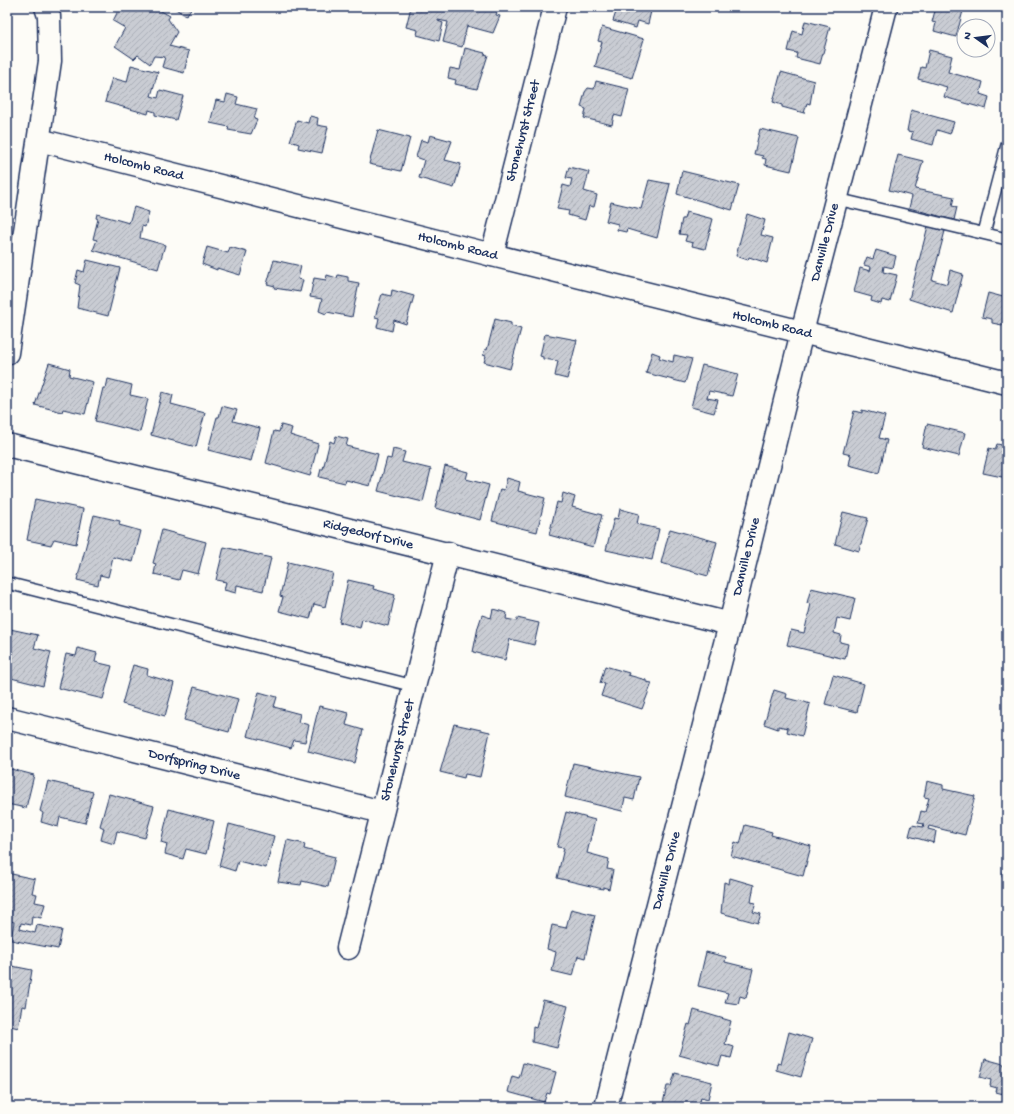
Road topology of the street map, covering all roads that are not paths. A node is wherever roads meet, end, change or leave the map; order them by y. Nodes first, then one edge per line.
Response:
1 (46, 7) edge
2 (555, 7) edge
3 (886, 7) edge
4 (39, 140) junction
5 (1007, 145) edge
6 (836, 199) junction
7 (984, 233) junction
8 (1007, 239) edge
9 (492, 255) junction
10 (14, 259) edge
11 (802, 332) junction
12 (7, 353) edge
13 (1007, 383) edge
14 (7, 445) edge
15 (448, 553) junction
16 (7, 583) edge
17 (730, 624) junction
18 (414, 686) junction
19 (7, 718) edge
20 (382, 812) junction
21 (348, 948) dead end
22 (606, 1107) edge

1 - 4 street
2 - 9 street, Stonehurst Street
3 - 6 street, Danville Drive
4 - 9 street, Holcomb Road
4 - 10 street
5 - 7 lane
6 - 7 lane
6 - 11 street, Danville Drive
7 - 8 lane
9 - 11 street, Holcomb Road
10 - 12 street
11 - 13 street, Holcomb Road
11 - 17 street, Danville Drive
14 - 15 street, Ridgedorf Drive
15 - 17 street, Ridgedorf Drive
15 - 18 street, Stonehurst Street
16 - 18 lane
17 - 22 street, Danville Drive
18 - 20 street, Stonehurst Street
19 - 20 street, Dorfspring Drive
20 - 21 street, Stonehurst Street

